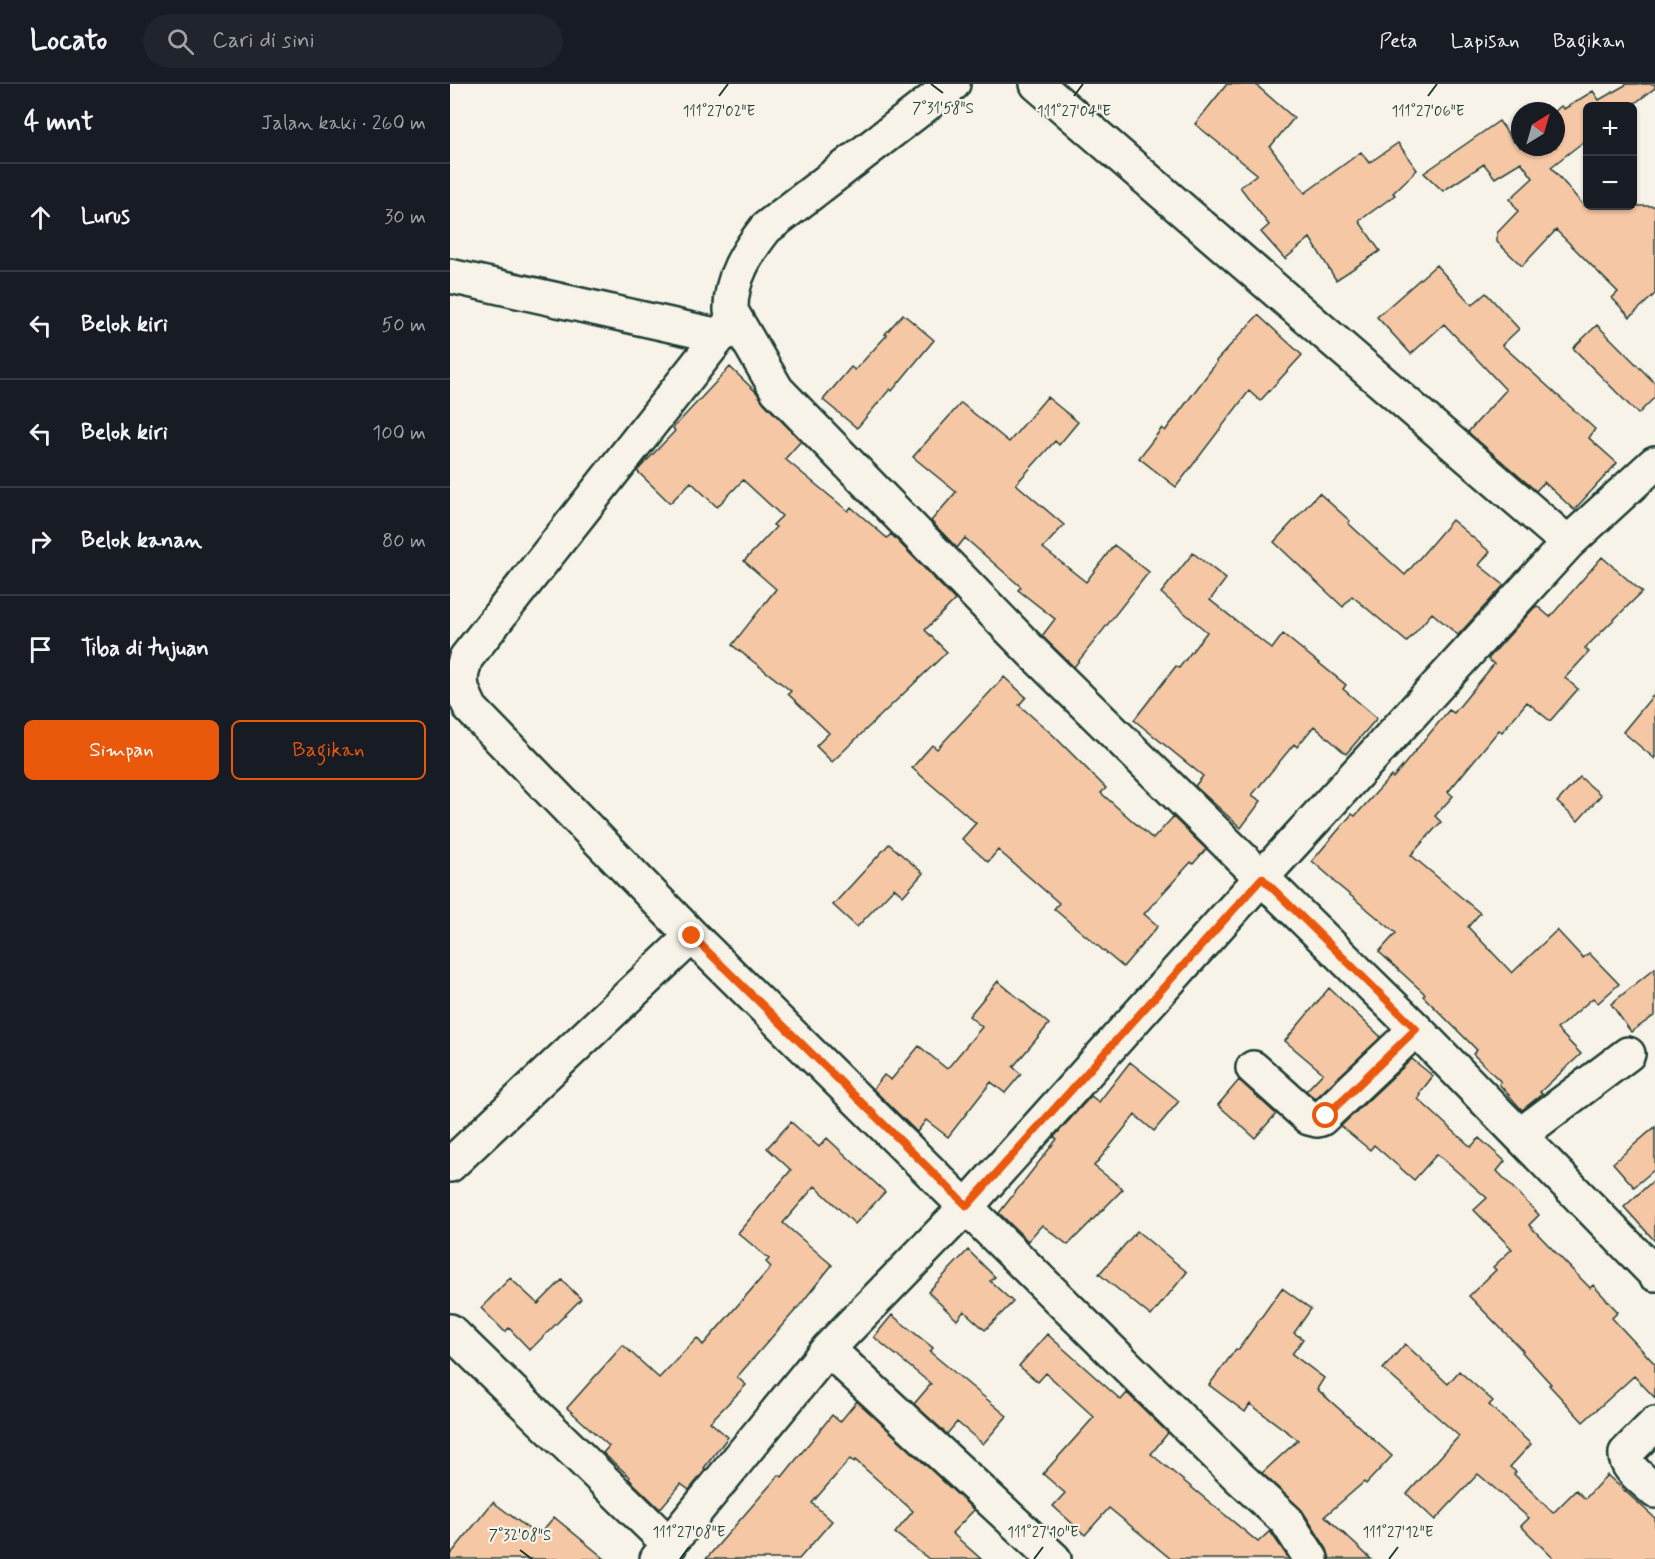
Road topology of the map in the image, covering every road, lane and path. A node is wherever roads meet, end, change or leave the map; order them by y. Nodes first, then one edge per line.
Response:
1 (953, 84) edge
2 (1037, 84) edge
3 (450, 276) edge
4 (731, 326) junction
5 (1655, 463) edge
6 (1568, 543) junction
7 (1262, 878) junction
8 (692, 936) junction
9 (1416, 1029) junction
10 (1628, 1054) dead end
11 (1253, 1068) dead end
12 (1520, 1135) junction
13 (450, 1165) edge
14 (967, 1206) junction
15 (1655, 1274) edge
16 (450, 1331) edge
17 (828, 1349) junction
18 (1655, 1424) edge
19 (1655, 1491) edge
20 (663, 1552) edge
21 (1054, 1559) edge
22 (1311, 1559) edge

1 - 4 street
2 - 6 street
3 - 4 street
4 - 7 street
4 - 8 street
5 - 6 street
6 - 7 street
7 - 9 street
7 - 14 street
8 - 13 street
8 - 14 street
9 - 11 street
9 - 12 street
10 - 12 street
12 - 15 street
14 - 17 street
14 - 22 street
16 - 20 street
17 - 20 street
17 - 21 street
18 - 19 street

